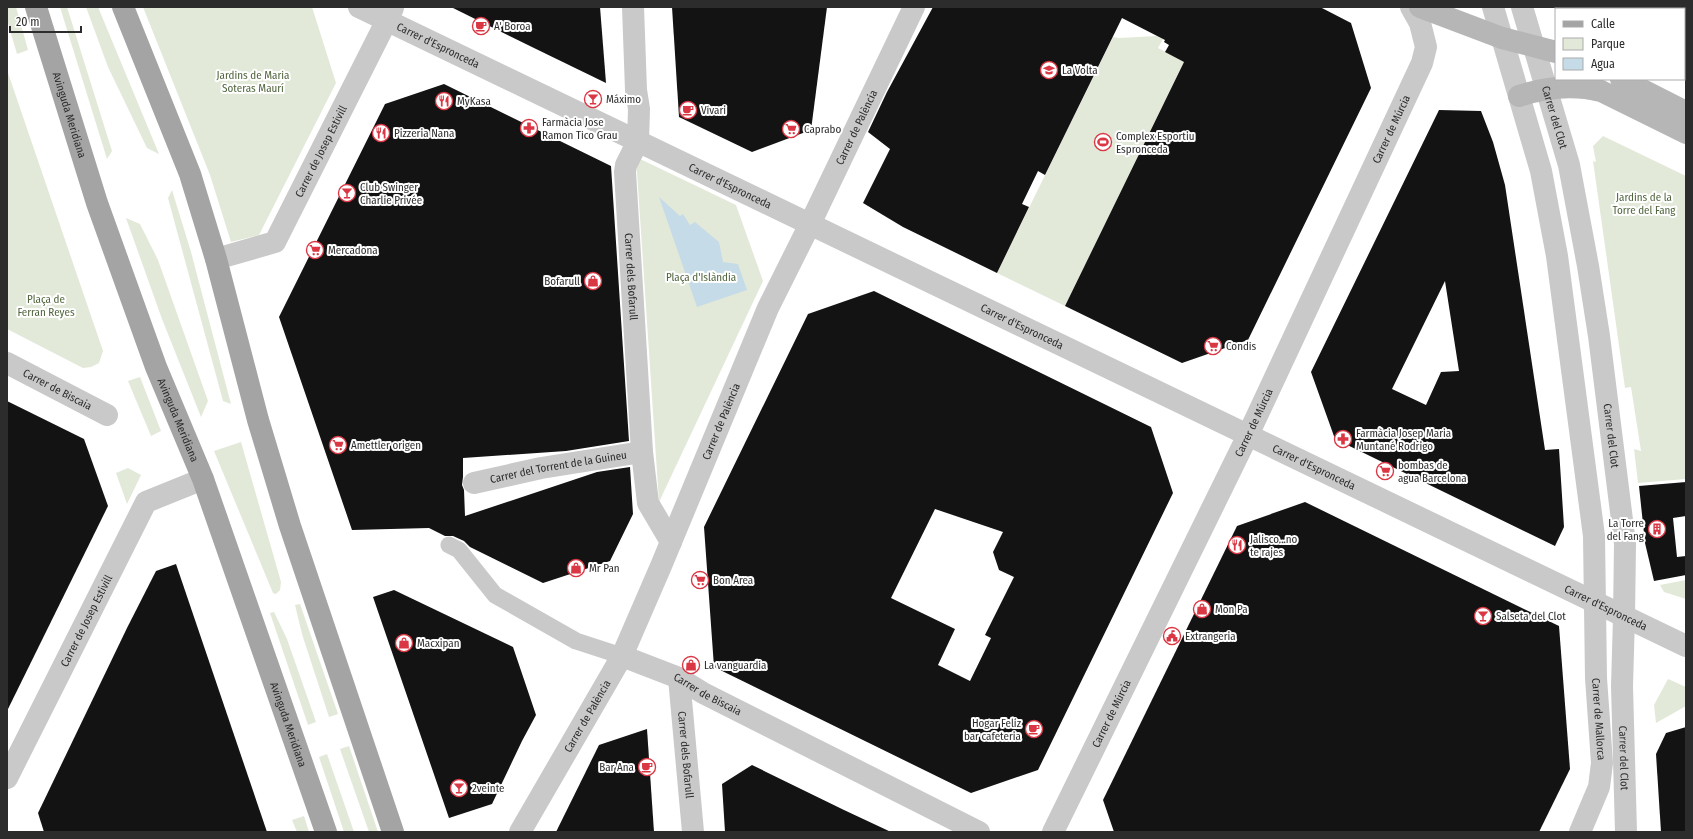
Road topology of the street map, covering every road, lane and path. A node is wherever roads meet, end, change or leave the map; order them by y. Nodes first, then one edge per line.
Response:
1 (36, 7) edge
2 (122, 7) edge
3 (359, 7) edge
4 (633, 7) edge
5 (914, 7) edge
6 (1411, 7) edge
7 (1420, 7) edge
8 (1493, 7) edge
9 (1522, 7) edge
10 (391, 14) edge
11 (1502, 38) junction
12 (1534, 46) junction
13 (1555, 52) edge
14 (1623, 80) edge
15 (1546, 88) junction
16 (1519, 96) junction
17 (1686, 112) edge
18 (1686, 133) edge
19 (638, 141) junction
20 (810, 224) junction
21 (216, 259) junction
22 (7, 364) edge
23 (107, 415) dead end
24 (1248, 435) junction
25 (642, 452) junction
26 (194, 482) junction
27 (474, 483) dead end
28 (671, 542) junction
29 (449, 545) dead end
30 (1594, 602) junction
31 (1624, 618) junction
32 (1686, 646) edge
33 (622, 656) junction
34 (679, 678) junction
35 (7, 778) edge
36 (326, 832) edge
37 (394, 832) edge
38 (520, 832) edge
39 (693, 832) edge
40 (979, 832) edge
41 (1053, 832) edge
42 (1580, 832) edge
43 (1626, 832) edge

1 - 26 main road, Avinguda Meridiana
2 - 21 main road
3 - 10 street, Carrer d'Espronceda
4 - 19 street, Carrer dels Bofarull
5 - 20 street, Carrer de Palència
6 - 24 street, Carrer de Múrcia
7 - 11 main road
8 - 11 street
9 - 12 street, Carrer del Clot
10 - 19 street, Carrer d'Espronceda
10 - 21 street, Carrer de Josep Estivill
11 - 12 main road
11 - 16 street
12 - 13 main road
12 - 15 street, Carrer del Clot
14 - 17 main road
15 - 16 main road
15 - 18 main road
15 - 31 street, Carrer del Clot
16 - 30 street
19 - 20 street, Carrer d'Espronceda
19 - 25 street, Carrer dels Bofarull
20 - 24 street, Carrer d'Espronceda
20 - 28 street, Carrer de Palència
21 - 37 main road
22 - 23 street, Carrer de Biscaia
24 - 30 street, Carrer d'Espronceda
24 - 41 street, Carrer de Múrcia
25 - 27 street, Carrer del Torrent de la Guineu
25 - 28 street, Carrer dels Bofarull
26 - 35 street, Carrer de Josep Estivill
26 - 36 main road, Avinguda Meridiana
28 - 33 street, Carrer de Palència
29 - 33 street, Carrer de Biscaia
30 - 31 street, Carrer d'Espronceda
30 - 42 street, Carrer de Mallorca
31 - 32 street, Carrer d'Espronceda
31 - 43 street, Carrer del Clot
33 - 34 street, Carrer de Biscaia
33 - 38 street, Carrer de Palència
34 - 39 street, Carrer dels Bofarull
34 - 40 street, Carrer de Biscaia

